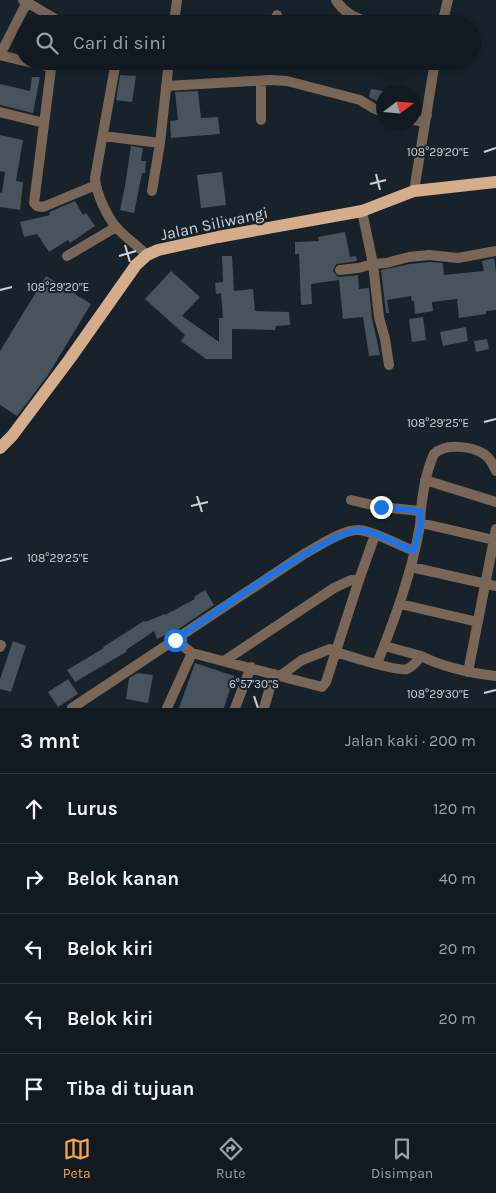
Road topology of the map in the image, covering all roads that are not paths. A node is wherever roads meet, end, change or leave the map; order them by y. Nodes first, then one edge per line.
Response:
1 (177, 0) edge
2 (336, 0) edge
3 (448, 0) edge
4 (25, 1) edge
5 (19, 15) edge
6 (49, 15) edge
7 (175, 15) edge
8 (350, 15) edge
9 (444, 15) edge
10 (15, 23) edge
11 (0, 55) edge
12 (15, 59) edge
13 (50, 70) edge
14 (115, 70) edge
15 (169, 70) edge
16 (434, 70) edge
17 (261, 82) junction
18 (166, 86) junction
19 (376, 110) edge
20 (0, 112) edge
21 (427, 115) junction
22 (261, 120) dead end
23 (44, 122) junction
24 (421, 122) edge
25 (104, 136) junction
26 (160, 143) junction
27 (496, 182) edge
28 (96, 185) junction
29 (152, 191) dead end
30 (414, 191) junction
31 (362, 212) junction
32 (116, 227) junction
33 (496, 251) edge
34 (147, 255) junction
35 (67, 256) dead end
36 (373, 264) junction
37 (340, 270) dead end
38 (389, 365) dead end
39 (0, 448) edge
40 (496, 470) edge
41 (425, 480) junction
42 (352, 500) dead end
43 (496, 502) edge
44 (420, 511) junction
45 (421, 523) junction
46 (496, 529) edge
47 (376, 535) junction
48 (494, 540) junction
49 (414, 551) junction
50 (411, 567) junction
51 (359, 580) junction
52 (485, 584) junction
53 (496, 586) edge
54 (400, 604) junction
55 (478, 622) junction
56 (175, 640) junction
57 (384, 646) junction
58 (335, 651) junction
59 (192, 653) junction
60 (421, 656) junction
61 (224, 661) junction
62 (377, 664) junction
63 (251, 667) junction
64 (468, 672) junction
65 (277, 675) junction
66 (496, 676) edge
67 (72, 708) edge
68 (167, 708) edge
69 (235, 708) edge
70 (264, 708) edge

1 - 7 street
2 - 8 street
3 - 9 street
4 - 5 street
4 - 6 street
10 - 11 street
11 - 12 street
13 - 23 street
14 - 25 street
15 - 18 street
16 - 21 street
17 - 18 street
17 - 19 street
17 - 22 street
18 - 26 street
20 - 23 street
21 - 24 street
21 - 30 street
23 - 28 street
25 - 26 street
25 - 28 street
26 - 29 street
27 - 30 main road, Jalan Siliwangi
28 - 32 street
30 - 31 main road, Jalan Siliwangi
31 - 34 main road, Jalan Siliwangi
31 - 36 street
32 - 34 street
32 - 35 street
33 - 36 street
34 - 39 main road, Jalan Siliwangi
36 - 37 street
36 - 38 street
40 - 41 street
41 - 43 street
41 - 44 street
42 - 44 street
44 - 45 street
45 - 48 street
45 - 49 street
46 - 48 street
47 - 49 street
47 - 51 street
47 - 56 street
48 - 52 street
49 - 50 street
50 - 52 street
50 - 54 street
51 - 58 street
51 - 61 street
52 - 53 street
52 - 55 street
54 - 55 street
54 - 57 street
55 - 64 street
56 - 59 street
56 - 67 street
57 - 60 street
57 - 62 street
58 - 62 street
58 - 65 street
58 - 65 street
59 - 61 street
59 - 68 street
60 - 62 street
60 - 64 street
61 - 63 street
63 - 65 street
63 - 69 street
64 - 66 street
65 - 70 street

